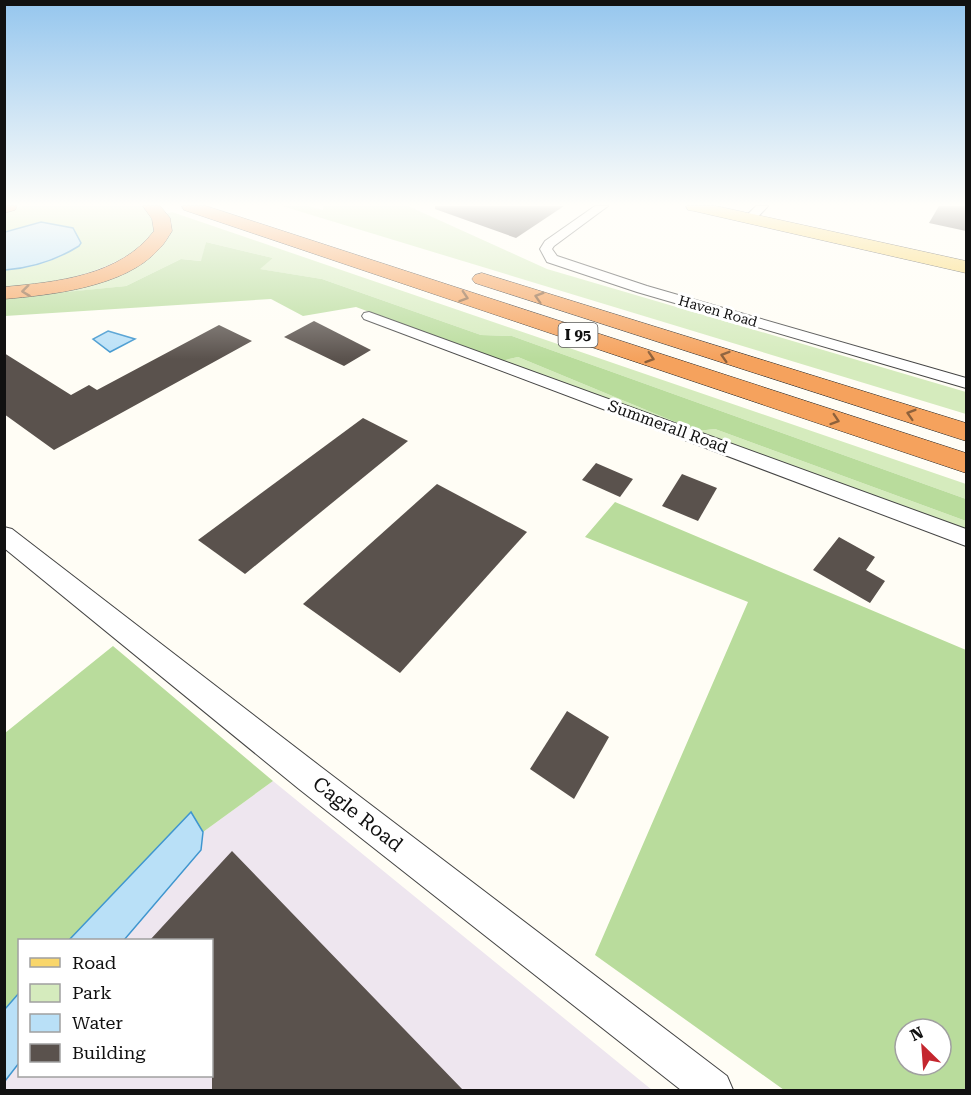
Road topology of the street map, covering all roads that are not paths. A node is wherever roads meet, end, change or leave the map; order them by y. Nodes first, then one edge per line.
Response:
1 (138, 257) edge
2 (344, 257) edge
3 (551, 257) edge
4 (928, 257) edge
5 (966, 267) edge
6 (466, 274) dead end
7 (4, 293) edge
8 (369, 316) dead end
9 (966, 382) edge
10 (966, 432) edge
11 (966, 463) edge
12 (4, 535) edge
13 (966, 538) edge
14 (713, 1090) edge

1 -> 7 highway
2 -> 11 highway, I 95
3 - 9 street, Haven Road
4 - 5 main road
10 -> 6 highway, I 95
8 - 13 street, Summerall Road
12 - 14 street, Cagle Road

